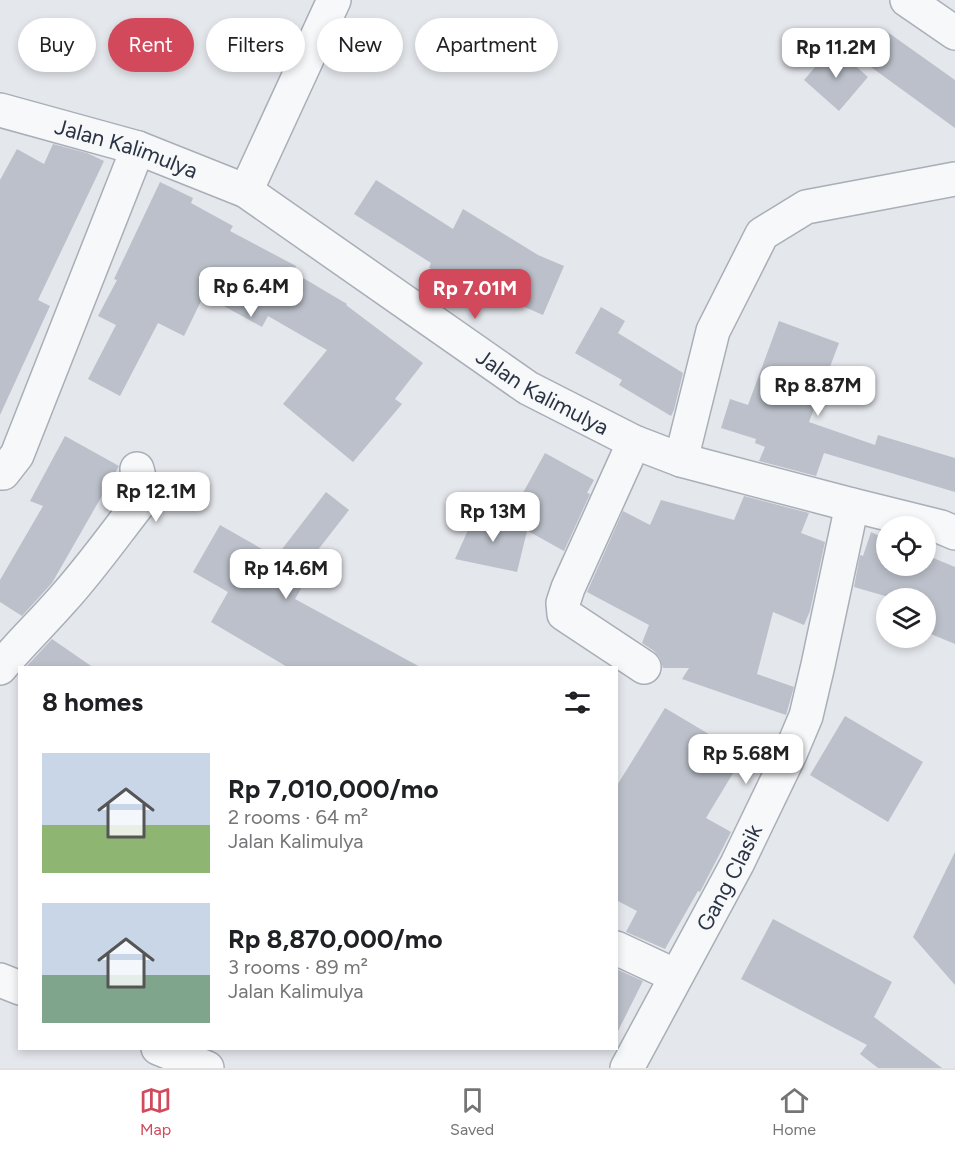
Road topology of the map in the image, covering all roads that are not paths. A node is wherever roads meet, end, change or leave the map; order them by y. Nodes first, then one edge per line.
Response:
1 (333, 0) edge
2 (907, 0) edge
3 (955, 33) edge
4 (0, 110) edge
5 (138, 148) junction
6 (955, 179) edge
7 (246, 191) junction
8 (634, 442) junction
9 (681, 460) junction
10 (136, 469) dead end
11 (0, 473) edge
12 (852, 505) junction
13 (955, 533) edge
14 (644, 667) dead end
15 (0, 668) edge
16 (618, 949) edge
17 (676, 976) junction
18 (0, 980) edge
19 (18, 987) edge
20 (163, 1050) edge
21 (621, 1059) edge
22 (207, 1068) edge

1 - 7 street
2 - 3 street
4 - 5 street, Jalan Kalimulya
5 - 7 street, Jalan Kalimulya
5 - 11 street
6 - 9 street
7 - 8 street, Jalan Kalimulya
8 - 9 street, Jalan Kalimulya
8 - 14 street
9 - 12 street, Jalan Kalimulya
10 - 15 street
12 - 13 street, Jalan Kalimulya
12 - 17 street, Gang Clasik
16 - 17 street
17 - 21 street, Gang Clasik
18 - 19 street
20 - 22 street

